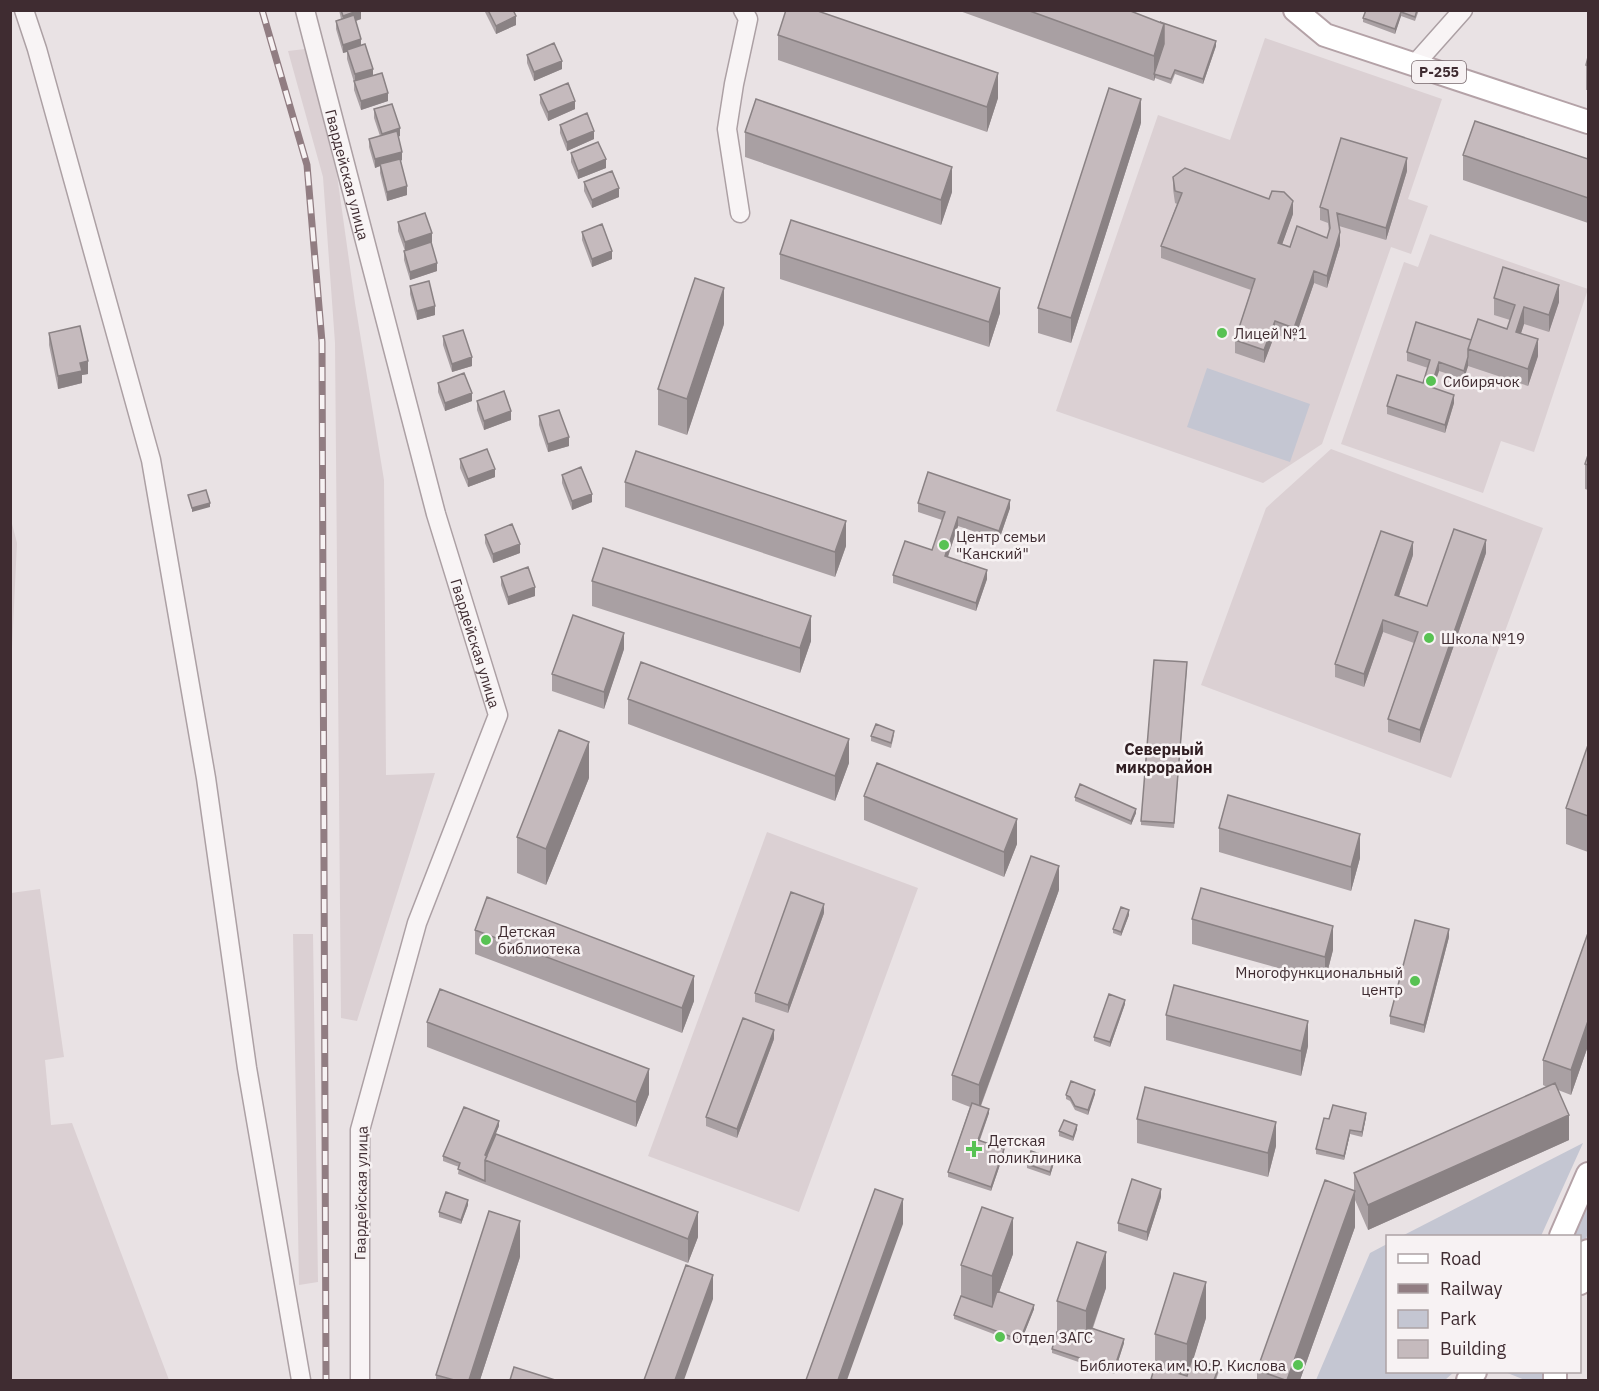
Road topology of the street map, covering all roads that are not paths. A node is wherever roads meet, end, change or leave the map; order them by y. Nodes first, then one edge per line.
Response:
1 (24, 10) edge
2 (305, 10) edge
3 (743, 10) edge
4 (1295, 10) edge
5 (1462, 10) edge
6 (1415, 64) junction
7 (1588, 122) edge
8 (740, 213) dead end
9 (1588, 1174) edge
10 (1561, 1235) edge
11 (1588, 1251) edge
12 (1581, 1279) edge
13 (301, 1380) edge
14 (360, 1380) edge

1 - 13 street
2 - 14 street, Гвардейская улица
3 - 8 street
4 - 6 main road, Р-255
5 - 6 street
6 - 7 main road, Р-255
9 - 10 main road
11 - 12 main road

